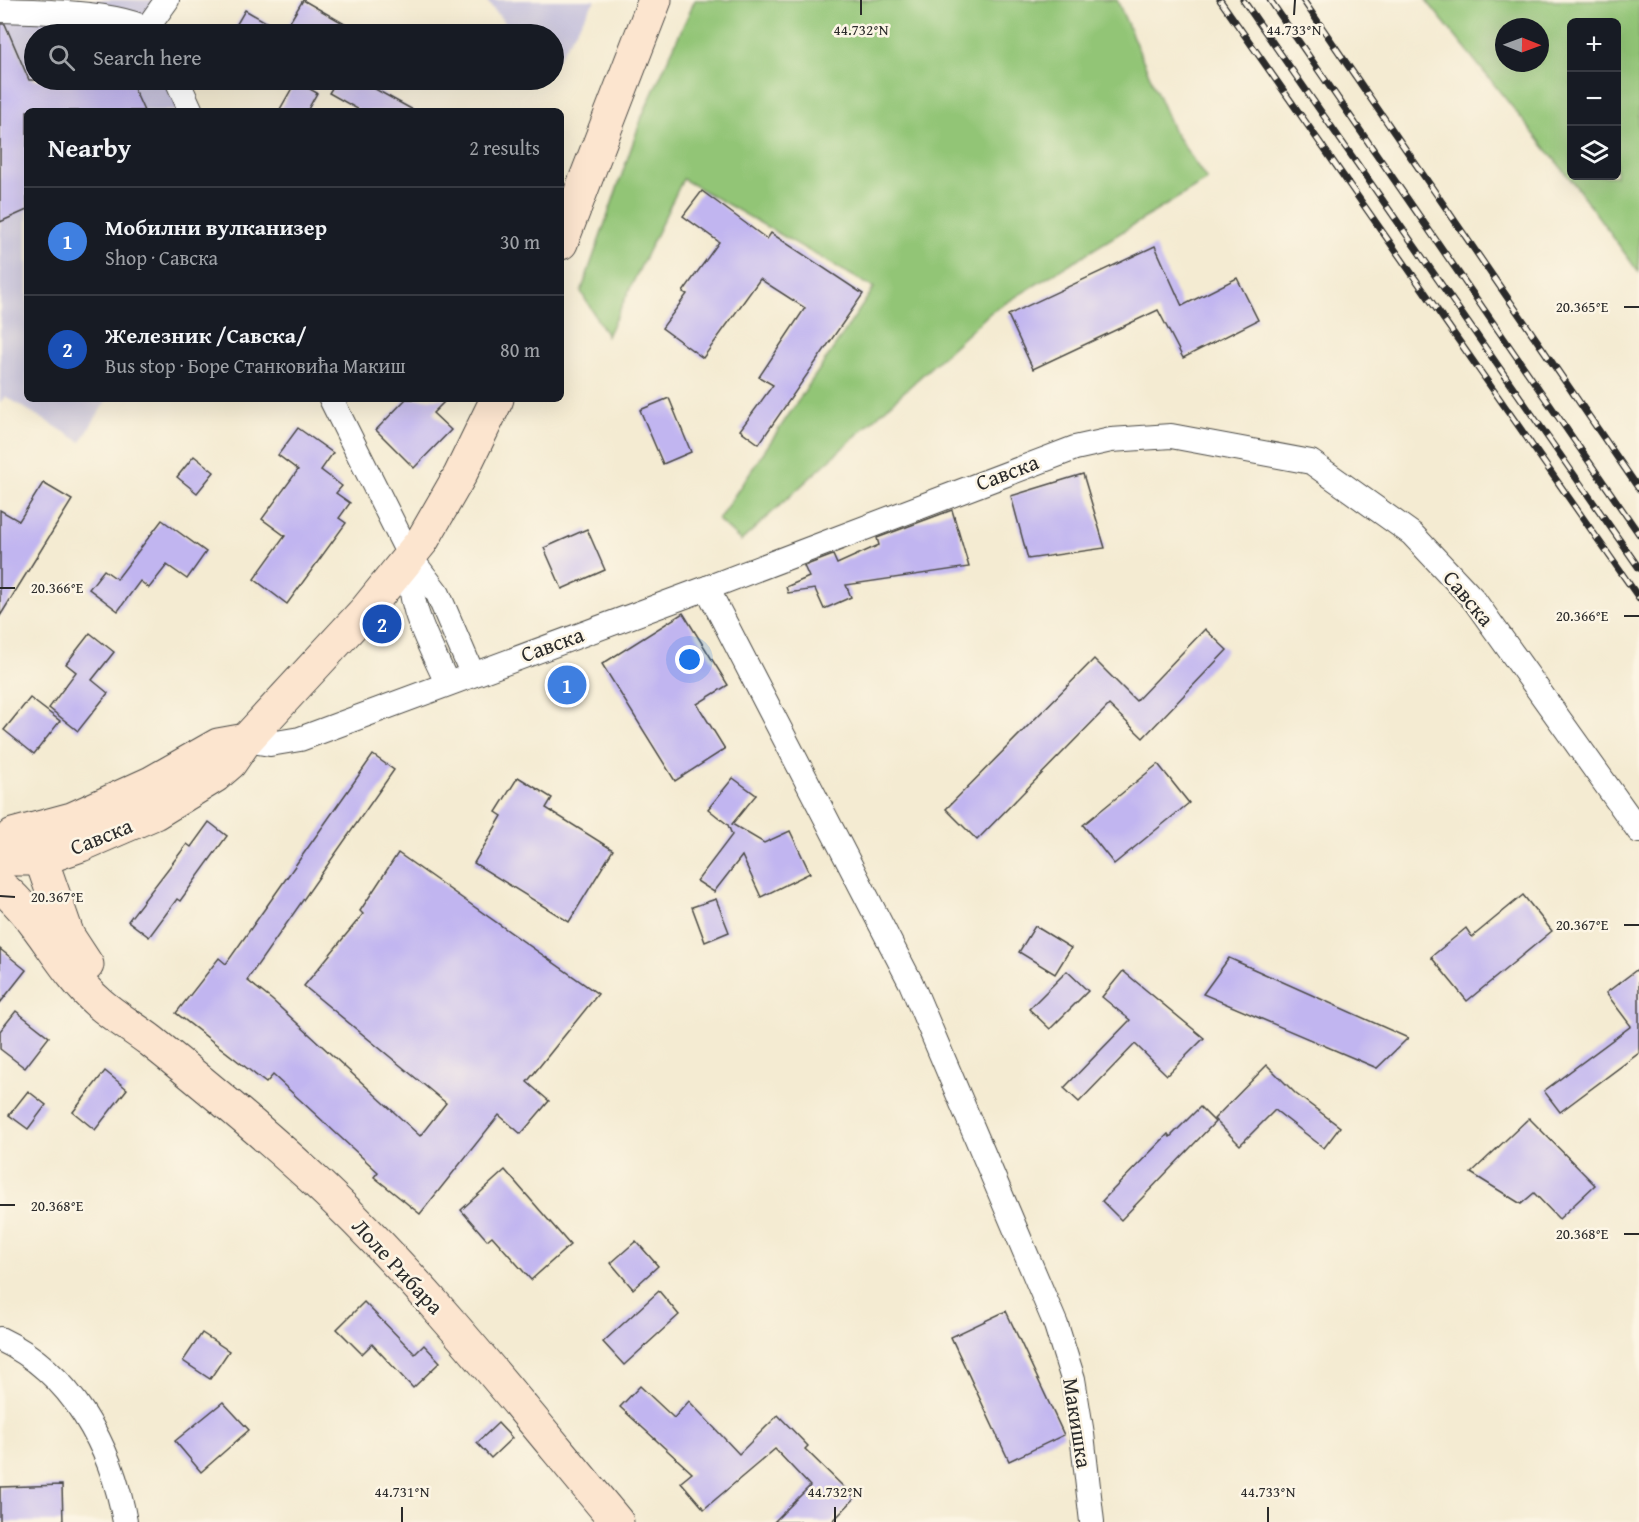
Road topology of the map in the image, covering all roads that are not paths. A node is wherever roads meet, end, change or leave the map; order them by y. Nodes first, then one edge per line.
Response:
1 (167, 0) edge
2 (655, 0) edge
3 (0, 10) edge
4 (131, 24) edge
5 (154, 24) edge
6 (182, 90) edge
7 (190, 108) edge
8 (564, 235) edge
9 (332, 402) edge
10 (496, 402) edge
11 (410, 557) junction
12 (707, 588) junction
13 (472, 673) junction
14 (447, 683) junction
15 (246, 740) junction
16 (1639, 831) edge
17 (40, 859) junction
18 (3, 860) edge
19 (149, 1040) junction
20 (0, 1339) edge
21 (125, 1522) edge
22 (616, 1522) edge
23 (1092, 1522) edge

1 - 5 street
2 - 8 main road
3 - 4 street
6 - 7 street
9 - 11 street
10 - 11 main road
11 - 13 street
11 - 14 street
11 - 15 main road
12 - 13 street, Савска
12 - 16 street, Савска
12 - 23 street, Макишка
13 - 14 street, Савска
14 - 15 street, Савска
15 - 17 main road, Савска
15 - 18 main road, Савска
17 - 18 main road, Лоле Рибара
17 - 19 main road, Лоле Рибара
18 - 19 main road, Лоле Рибара
19 - 22 main road, Лоле Рибара
20 - 21 street

